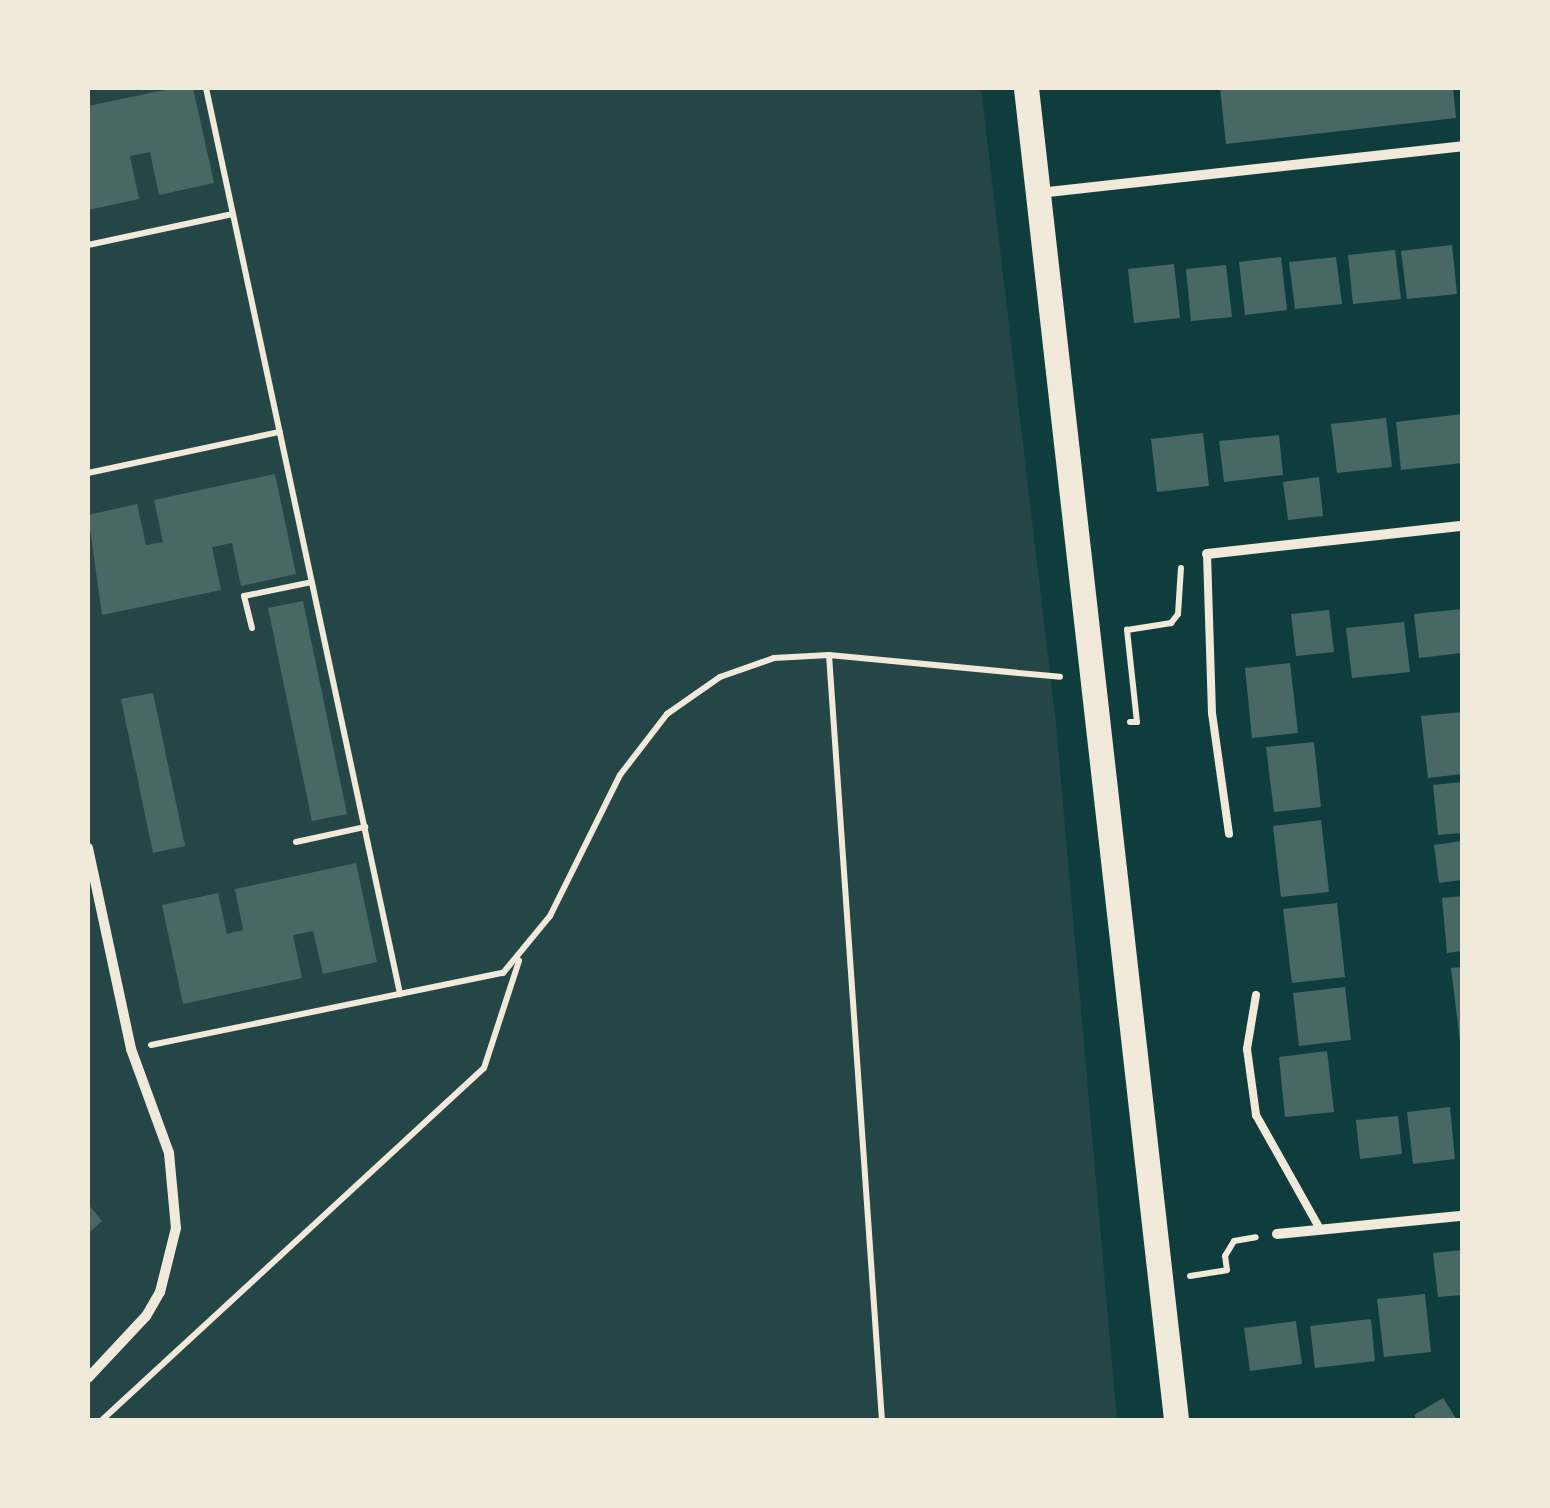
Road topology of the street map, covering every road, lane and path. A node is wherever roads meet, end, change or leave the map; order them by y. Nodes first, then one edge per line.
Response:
1 (206, 88) edge
2 (1026, 88) edge
3 (1462, 146) edge
4 (1038, 193) junction
5 (233, 214) junction
6 (88, 246) edge
7 (280, 432) junction
8 (88, 474) edge
9 (1462, 526) edge
10 (1207, 554) junction
11 (312, 582) junction
12 (252, 628) dead end
13 (829, 655) junction
14 (1065, 695) dead end
15 (1096, 727) junction
16 (364, 827) junction
17 (1229, 834) dead end
18 (296, 842) dead end
19 (88, 848) edge
20 (520, 960) junction
21 (400, 994) junction
22 (1256, 995) dead end
23 (131, 1049) junction
24 (1462, 1216) edge
25 (1320, 1230) junction
26 (1277, 1234) joint
27 (1161, 1281) junction
28 (88, 1378) edge
29 (102, 1420) edge
30 (882, 1420) edge
31 (1176, 1420) edge

1 - 5 path
2 - 4 main road
3 - 4 street
4 - 15 main road
5 - 6 path
5 - 7 path
7 - 8 path
7 - 11 path
9 - 10 street
10 - 15 path
10 - 17 lane
11 - 12 path
11 - 16 path
13 - 14 path
13 - 20 path
13 - 30 path
15 - 27 main road
16 - 18 path
16 - 21 path
19 - 23 street
20 - 21 path
20 - 29 path
21 - 23 path
22 - 25 lane
23 - 28 street
24 - 25 street
25 - 26 street
26 - 27 path
27 - 31 main road

